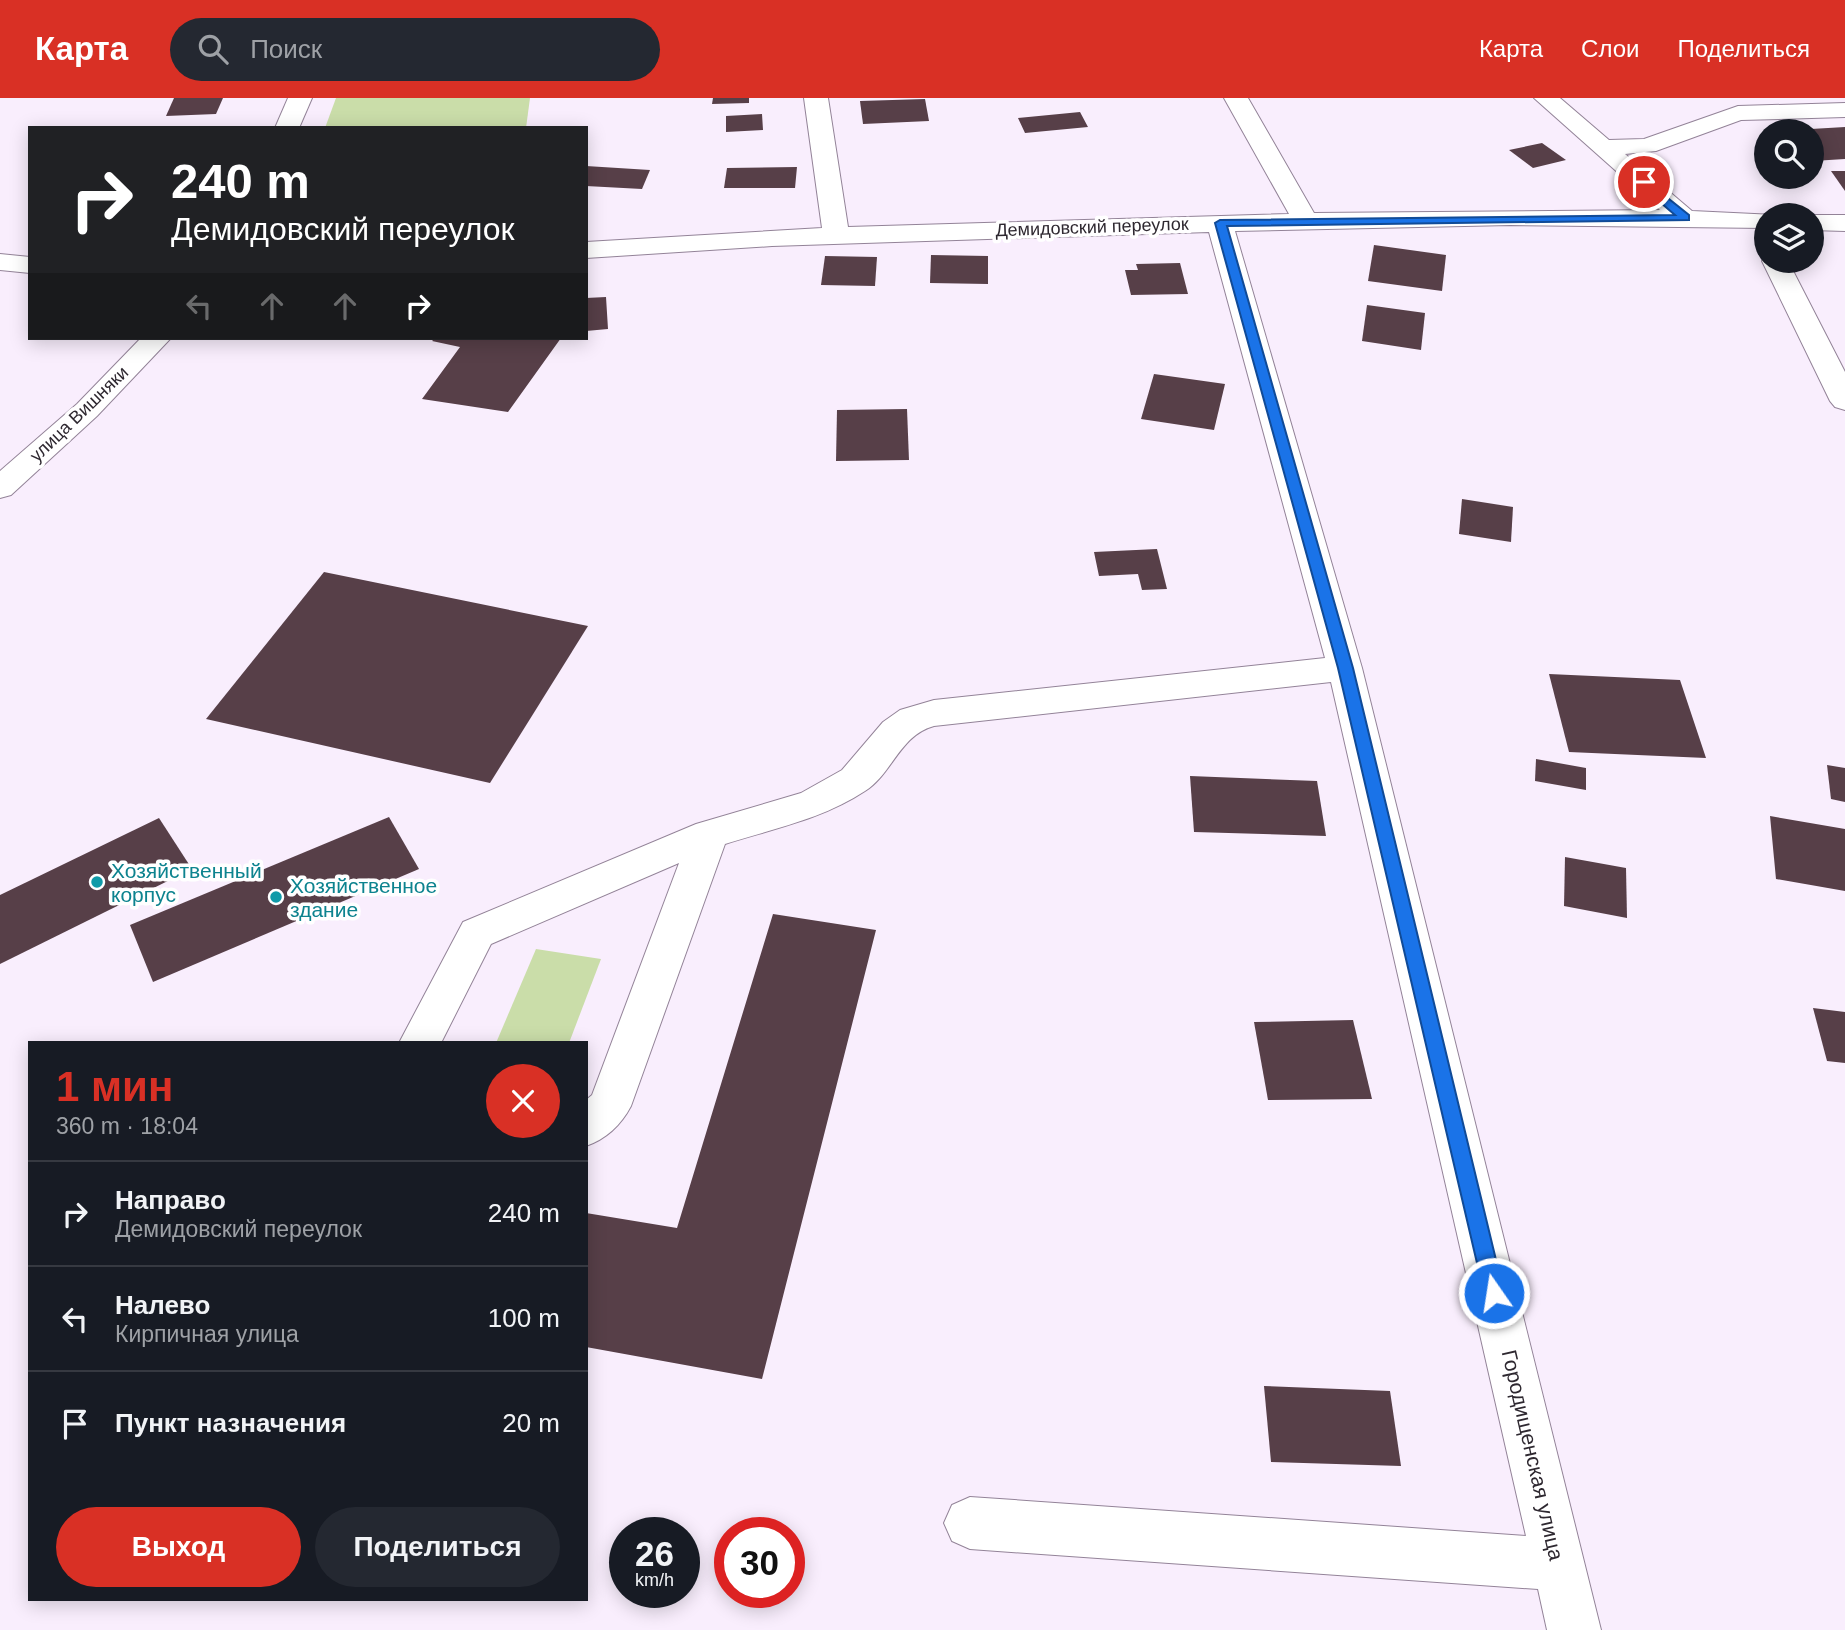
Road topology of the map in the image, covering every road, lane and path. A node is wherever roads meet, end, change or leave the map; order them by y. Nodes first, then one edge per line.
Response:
1 (300, 98) edge
2 (816, 98) edge
3 (1236, 98) edge
4 (1546, 98) edge
5 (1845, 110) edge
6 (288, 126) edge
7 (1603, 147) junction
8 (1685, 218) junction
9 (1305, 220) junction
10 (1824, 222) edge
11 (1220, 223) junction
12 (1845, 223) edge
13 (1754, 227) edge
14 (836, 236) junction
15 (588, 250) edge
16 (0, 262) edge
17 (28, 265) edge
18 (1781, 273) edge
19 (155, 340) edge
20 (1845, 401) edge
21 (0, 488) edge
22 (1345, 668) junction
23 (709, 834) junction
24 (421, 1041) edge
25 (588, 1125) edge
26 (970, 1523) dead end
27 (1559, 1564) junction
28 (1574, 1630) edge

1 - 6 street
2 - 14 street
3 - 9 street
4 - 7 street
5 - 7 street
7 - 8 street
8 - 9 street, Демидовский переулок
8 - 13 street, Демидовский переулок
9 - 11 street, Демидовский переулок
10 - 12 street
11 - 14 street, Демидовский переулок
11 - 22 street, Городищенская улица
14 - 15 street, Демидовский переулок
16 - 17 street
18 - 20 street
19 - 21 street, улица Вишняки
22 - 23 street
22 - 27 street, Городищенская улица
23 - 24 street
23 - 25 street
26 - 27 street
27 - 28 street, Городищенская улица

